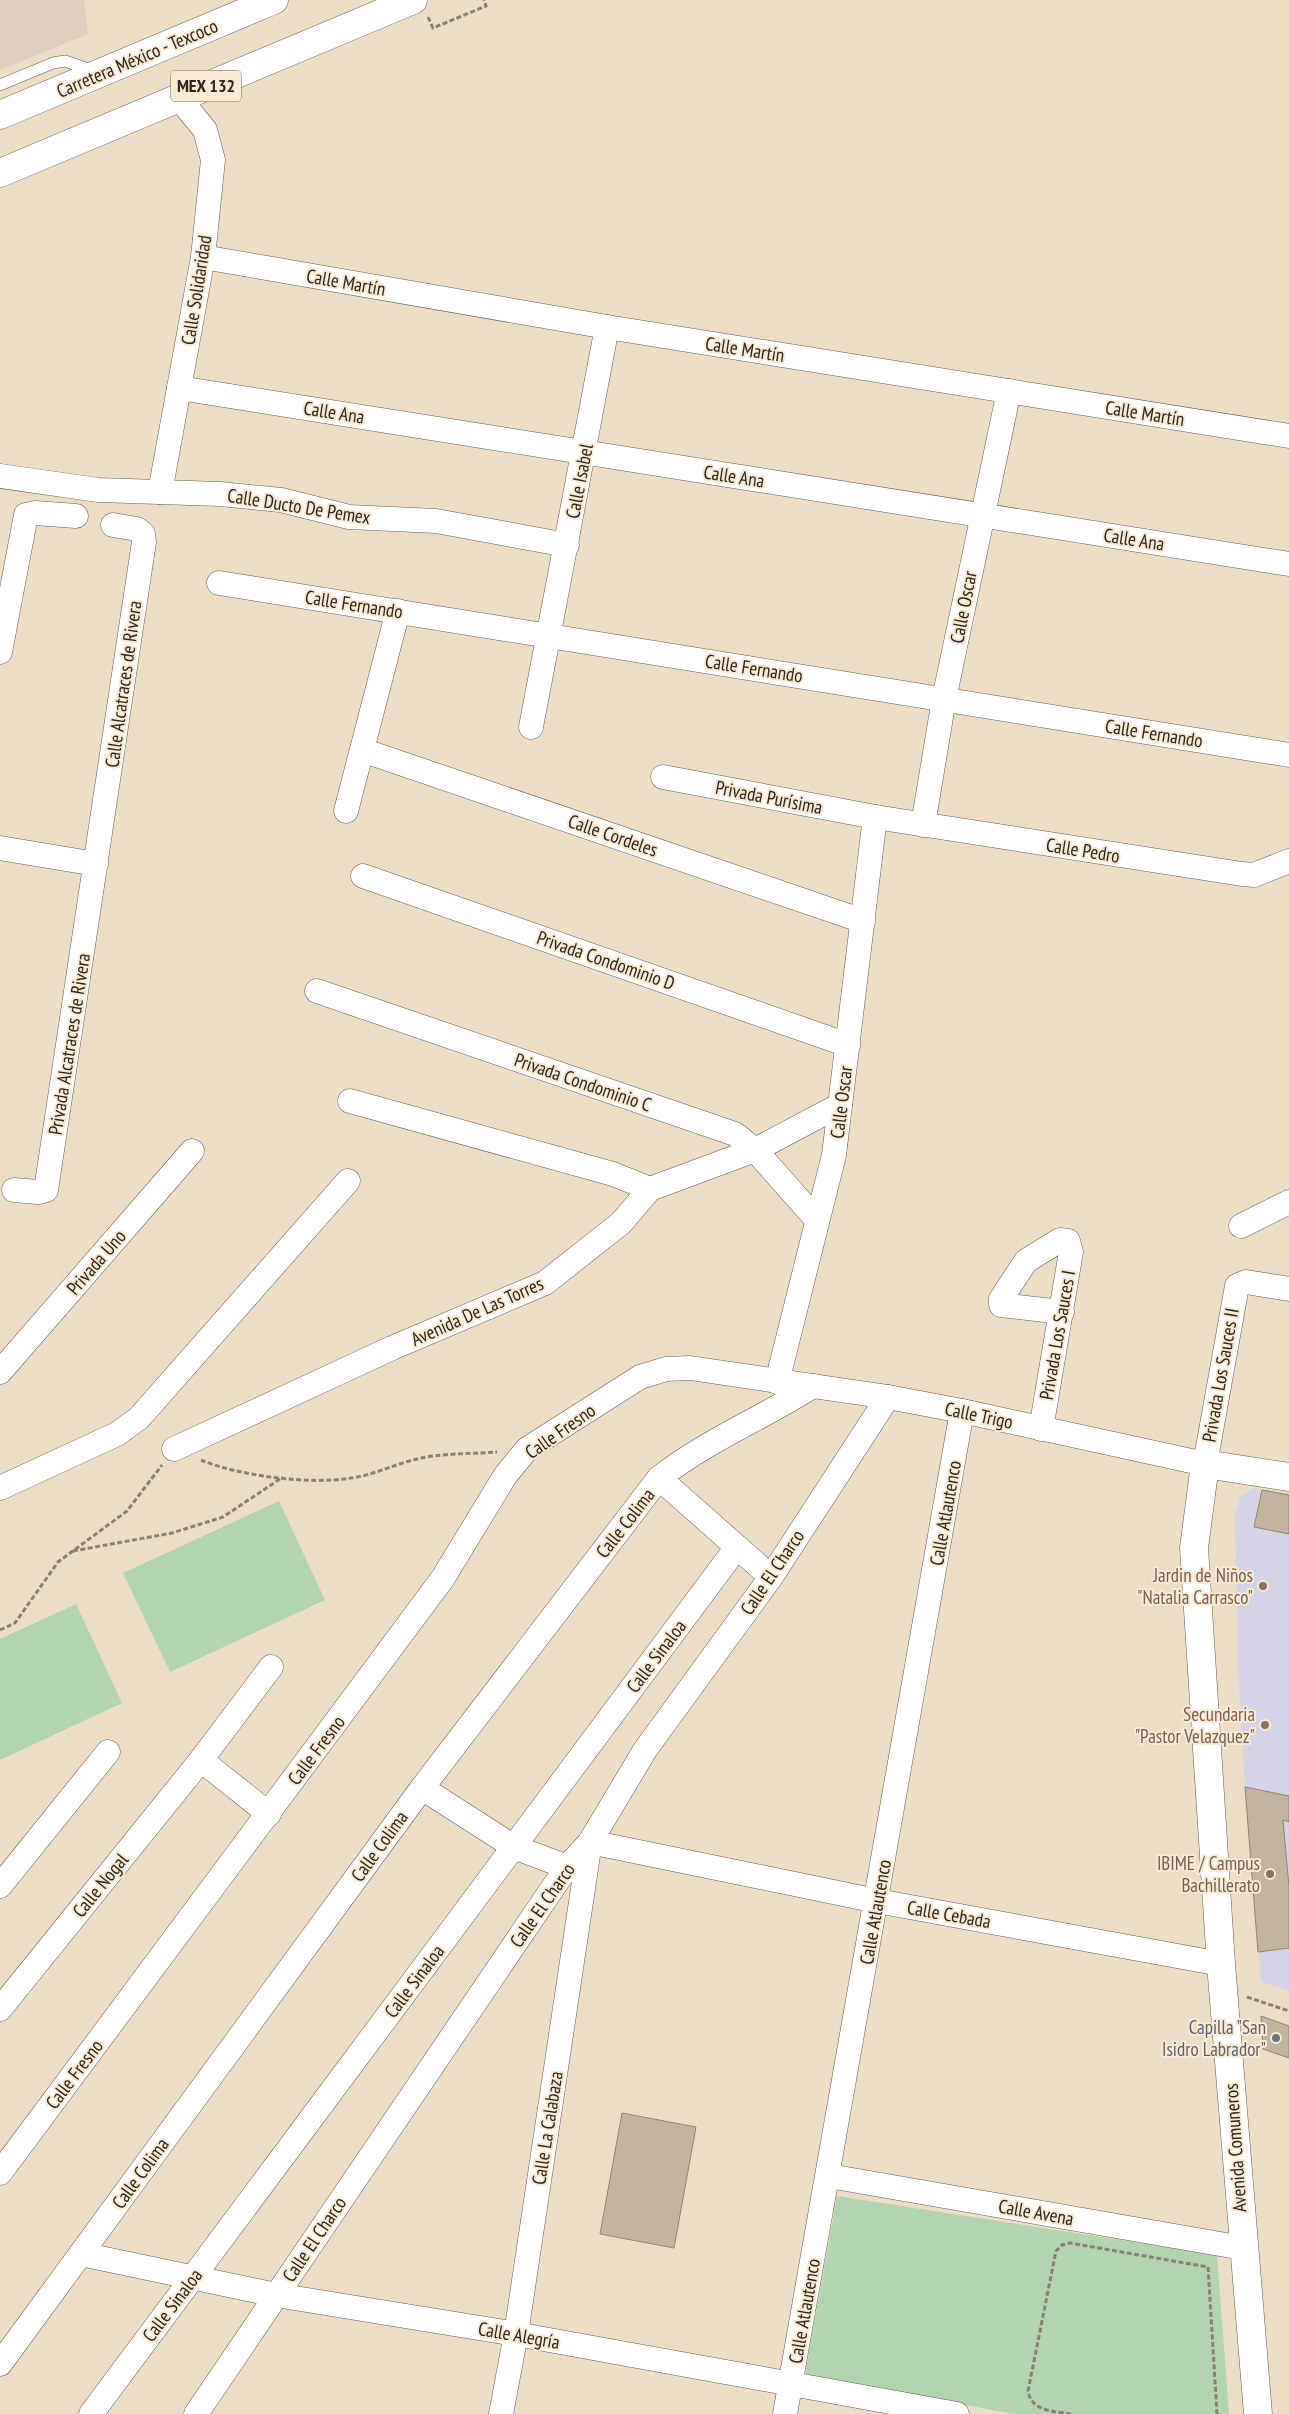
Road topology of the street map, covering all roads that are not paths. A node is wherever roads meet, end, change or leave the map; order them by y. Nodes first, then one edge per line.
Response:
1 (274, 0) edge
2 (414, 0) edge
3 (101, 73) junction
4 (0, 85) edge
5 (178, 98) junction
6 (0, 115) edge
7 (0, 173) edge
8 (203, 257) junction
9 (607, 327) junction
10 (179, 388) junction
11 (1009, 391) junction
12 (1289, 436) edge
13 (584, 452) junction
14 (0, 476) edge
15 (160, 492) junction
16 (982, 515) junction
17 (76, 516) dead end
18 (114, 525) dead end
19 (567, 545) junction
20 (1289, 564) edge
21 (219, 582) dead end
22 (398, 611) junction
23 (550, 635) junction
24 (0, 652) edge
25 (944, 699) junction
26 (531, 727) dead end
27 (362, 750) junction
28 (1289, 755) edge
29 (664, 777) dead end
30 (346, 810) dead end
31 (875, 817) junction
32 (923, 825) junction
33 (0, 848) edge
34 (1289, 861) edge
35 (96, 864) junction
36 (363, 876) dead end
37 (863, 921) junction
38 (317, 991) dead end
39 (848, 1045) junction
40 (350, 1101) dead end
41 (840, 1105) junction
42 (755, 1150) junction
43 (192, 1152) dead end
44 (348, 1181) dead end
45 (650, 1189) junction
46 (14, 1190) dead end
47 (1289, 1202) edge
48 (817, 1220) junction
49 (1241, 1226) dead end
50 (1289, 1289) edge
51 (1062, 1312) junction
52 (666, 1369) joint
53 (0, 1372) edge
54 (777, 1382) junction
55 (814, 1386) junction
56 (888, 1397) junction
57 (962, 1410) junction
58 (1041, 1429) junction
59 (174, 1449) road end
60 (1205, 1464) junction
61 (1289, 1477) edge
62 (659, 1478) junction
63 (0, 1488) edge
64 (737, 1547) junction
65 (771, 1577) junction
66 (272, 1667) dead end
67 (108, 1752) dead end
68 (201, 1760) junction
69 (422, 1788) junction
70 (269, 1814) junction
71 (590, 1842) junction
72 (514, 1847) junction
73 (567, 1868) junction
74 (0, 1886) edge
75 (877, 1901) junction
76 (1222, 1977) junction
77 (0, 2009) edge
78 (0, 2174) edge
79 (828, 2176) junction
80 (1243, 2248) junction
81 (81, 2254) junction
82 (193, 2277) junction
83 (276, 2295) junction
84 (516, 2334) junction
85 (0, 2364) edge
86 (791, 2384) junction
87 (199, 2413) edge
88 (91, 2414) edge
89 (501, 2414) edge
90 (786, 2414) edge
91 (957, 2414) edge
92 (1258, 2414) edge

1 - 3 main road, Carretera México - Texcoco / MEX 132
2 - 5 main road, MEX 132
3 - 4 lane
3 - 6 main road, Carretera México - Texcoco / MEX 132
5 - 7 main road, MEX 132
5 - 8 street, Calle Solidaridad
8 - 9 street, Calle Martín
8 - 10 street, Calle Solidaridad
9 - 11 street, Calle Martín
9 - 13 street, Calle Isabel
10 - 13 street, Calle Ana
10 - 15 street, Calle Solidaridad
11 - 12 street, Calle Martín
11 - 16 street, Calle Oscar
13 - 16 street, Calle Ana
13 - 19 street, Calle Isabel
14 - 15 street, Calle Ducto De Pemex
15 - 19 street, Calle Ducto De Pemex
16 - 20 street, Calle Ana
16 - 25 street, Calle Oscar
17 - 24 street
18 - 35 street, Calle Alcatraces de Rivera
19 - 23 street, Calle Isabel
21 - 22 street, Calle Fernando
22 - 23 street, Calle Fernando
22 - 27 street
23 - 25 street, Calle Fernando
23 - 26 street, Calle Isabel
25 - 28 street, Calle Fernando
25 - 32 street, Calle Oscar
27 - 30 street
27 - 37 street, Calle Cordeles
29 - 31 street, Privada Purísima
31 - 32 street, Calle Pedro
31 - 37 street, Calle Oscar
32 - 34 street, Calle Pedro
33 - 35 street
35 - 46 street, Privada Alcatraces de Rivera
36 - 39 street, Privada Condominio D
37 - 39 street, Calle Oscar
38 - 42 street, Privada Condominio C
39 - 41 street, Calle Oscar
40 - 45 street
41 - 42 street, Avenida De Las Torres
41 - 48 street, Calle Oscar
42 - 45 street, Avenida De Las Torres
42 - 48 street, Privada Condominio C
43 - 53 street, Privada Uno
44 - 63 street
45 - 59 street, Avenida De Las Torres
47 - 49 street
48 - 54 street, Calle Oscar
50 - 60 street, Privada Los Sauces II
51 - 51 street, Privada Los Sauces I
51 - 58 street, Privada Los Sauces I
52 - 54 street, Calle Trigo
52 - 70 street, Calle Fresno
54 - 55 street, Calle Trigo
55 - 56 street, Calle Trigo
55 - 62 street, Calle Colima
56 - 57 street, Calle Trigo
56 - 65 street, Calle El Charco
57 - 58 street, Calle Trigo
57 - 75 street, Calle Atlautenco
58 - 60 street, Calle Trigo
60 - 61 main road, Calle Trigo
60 - 76 main road, Avenida Comuneros
62 - 64 street
62 - 69 street, Calle Colima
64 - 65 street
64 - 72 street, Calle Sinaloa
65 - 71 street, Calle El Charco
66 - 68 street, Calle Nogal
67 - 74 street
68 - 70 street
68 - 77 street, Calle Nogal
69 - 72 street
69 - 81 street, Calle Colima
70 - 78 street, Calle Fresno
71 - 73 street, Calle El Charco
71 - 75 street, Calle Cebada
71 - 84 street, Calle La Calabaza
72 - 73 street
72 - 82 street, Calle Sinaloa
73 - 83 street, Calle El Charco
75 - 76 street, Calle Cebada
75 - 79 street, Calle Atlautenco
76 - 80 main road, Avenida Comuneros
79 - 80 street, Calle Avena
79 - 86 street, Calle Atlautenco
80 - 92 main road, Avenida Comuneros
81 - 82 street, Calle Alegría
81 - 85 street, Calle Colima
82 - 83 street, Calle Alegría
82 - 88 street, Calle Sinaloa
83 - 84 street, Calle Alegría
83 - 87 street, Calle El Charco
84 - 86 street, Calle Alegría
84 - 89 street, Calle La Calabaza
86 - 90 street, Calle Atlautenco
86 - 91 street, Calle Alegría

